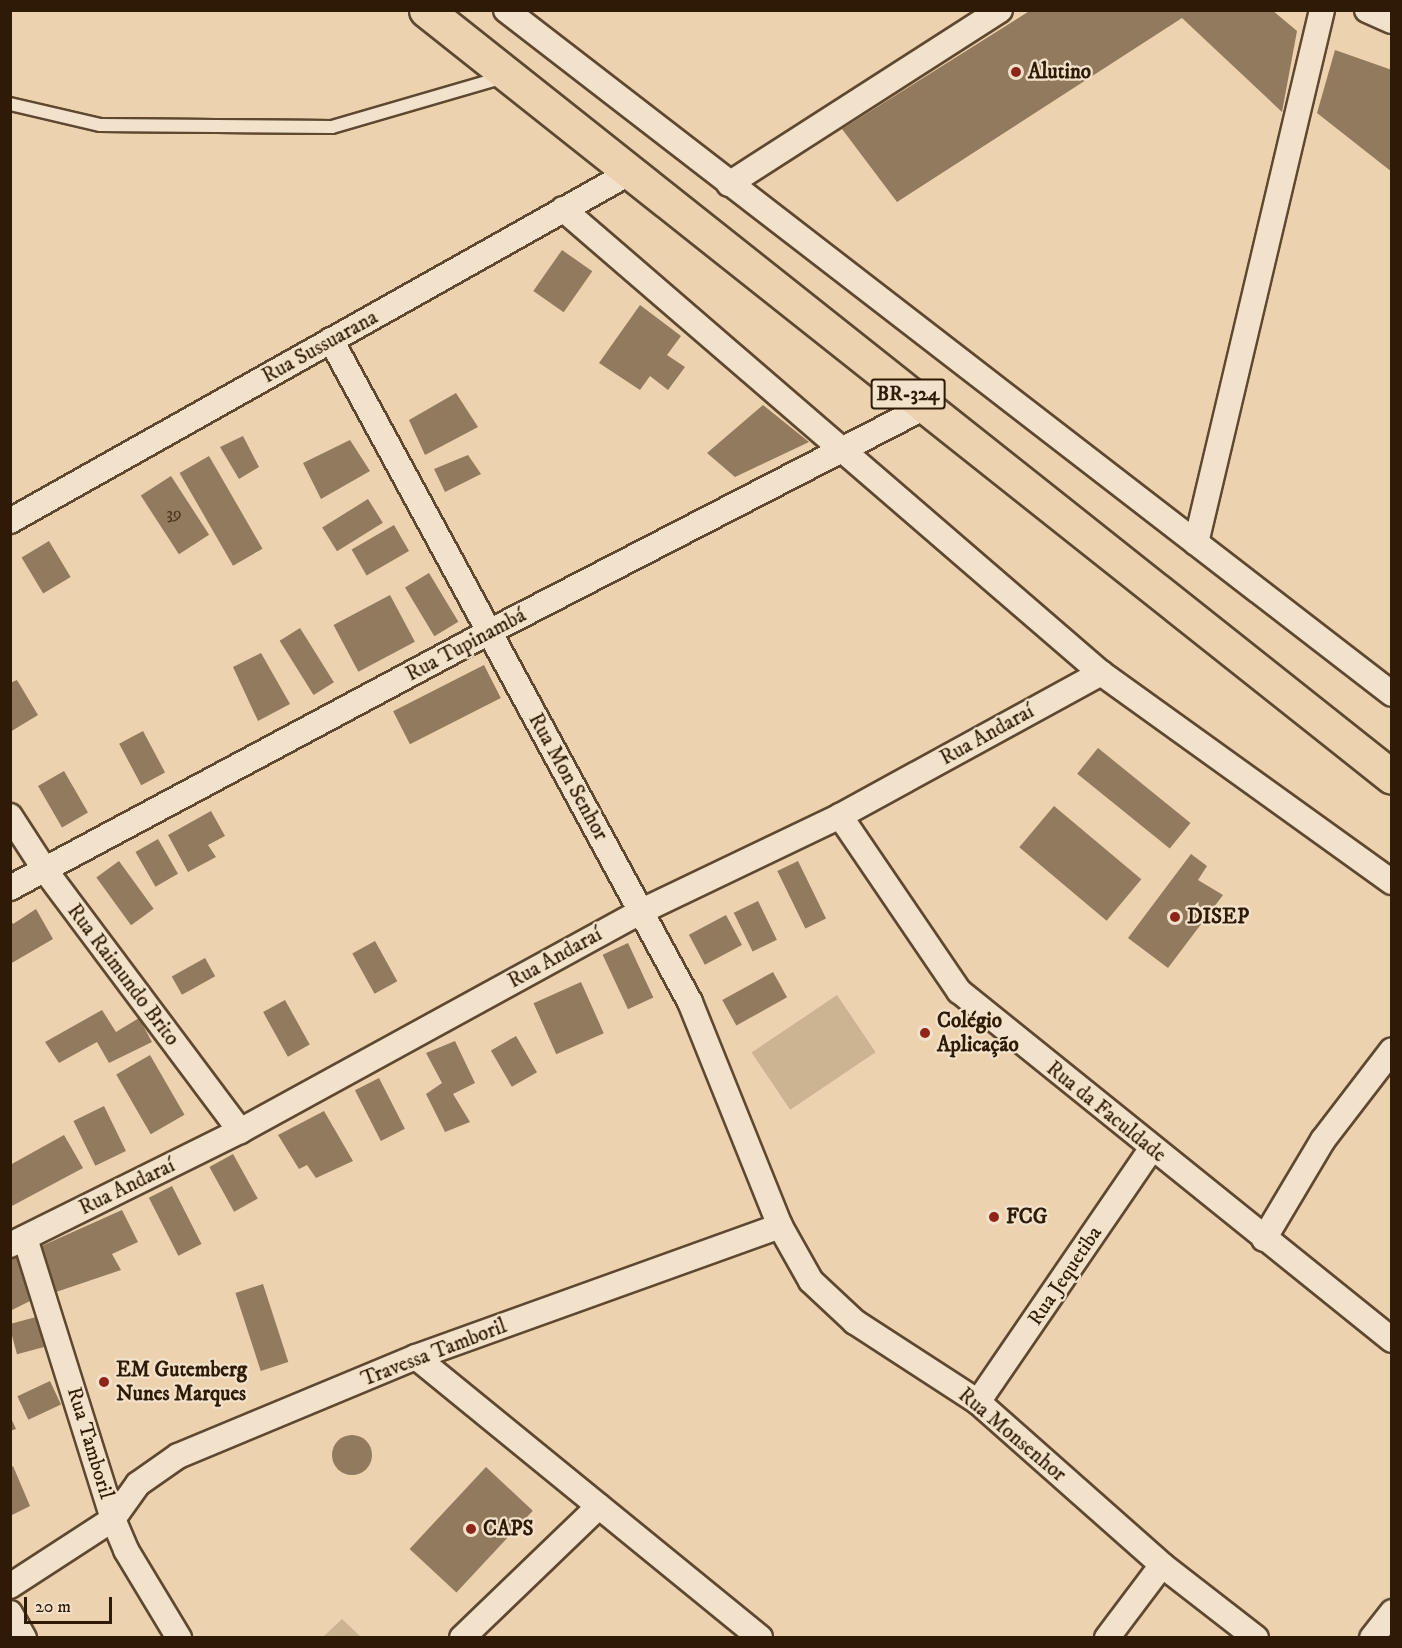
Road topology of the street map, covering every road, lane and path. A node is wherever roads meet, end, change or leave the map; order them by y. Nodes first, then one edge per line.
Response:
1 (426, 10) edge
2 (506, 10) edge
3 (1000, 10) edge
4 (1323, 10) edge
5 (1367, 10) edge
6 (1392, 21) edge
7 (508, 76) junction
8 (10, 104) edge
9 (629, 173) junction
10 (729, 184) junction
11 (563, 209) junction
12 (331, 340) junction
13 (924, 406) junction
14 (842, 448) junction
15 (10, 521) edge
16 (1196, 543) junction
17 (489, 632) junction
18 (1101, 673) junction
19 (1392, 694) edge
20 (1392, 777) edge
21 (10, 816) edge
22 (840, 816) junction
23 (45, 870) junction
24 (1392, 882) edge
25 (10, 888) edge
26 (642, 911) junction
27 (1392, 1050) edge
28 (240, 1131) junction
29 (1151, 1149) junction
30 (780, 1226) junction
31 (1264, 1239) junction
32 (18, 1241) edge
33 (1392, 1340) edge
34 (416, 1357) junction
35 (978, 1402) junction
36 (599, 1506) junction
37 (113, 1519) junction
38 (1162, 1565) junction
39 (10, 1586) edge
40 (1392, 1612) edge
41 (10, 1613) edge
42 (24, 1638) edge
43 (179, 1638) edge
44 (462, 1638) edge
45 (760, 1638) edge
46 (1107, 1638) edge
47 (1256, 1638) edge
48 (1372, 1638) edge

1 - 7 highway, BR-324
2 - 10 street
3 - 10 street
4 - 16 street
5 - 6 street
7 - 8 lane
7 - 9 highway, BR-324
9 - 11 street, Rua Sussuarana
9 - 13 highway, BR-324
10 - 16 street
11 - 12 street, Rua Sussuarana
11 - 14 street
12 - 15 street, Rua Sussuarana
12 - 17 street, Rua Mon Senhor
13 - 14 street, Rua Tupinambá
13 - 20 highway, BR-324
14 - 17 street, Rua Tupinambá
14 - 18 street
16 - 19 street
17 - 23 street, Rua Tupinambá
17 - 26 street, Rua Mon Senhor
18 - 22 street, Rua Andaraí
18 - 24 street
21 - 23 street, Rua Raimundo Brito
22 - 26 street, Rua Andaraí
22 - 29 street, Rua da Faculdade
23 - 25 street, Rua Tupinambá
23 - 28 street, Rua Raimundo Brito
26 - 28 street, Rua Andaraí
26 - 30 street, Rua Mon Senhor
27 - 31 street
28 - 32 street, Rua Andaraí
29 - 31 street, Rua da Faculdade
29 - 35 street, Rua Jequetiba
30 - 34 street, Travessa Tamboril
30 - 35 street, Rua Monsenhor
31 - 33 street, Rua da Faculdade
32 - 37 street, Rua Tamboril
34 - 36 street
34 - 37 street, Travessa Tamboril
35 - 38 street, Rua Monsenhor
36 - 44 street
36 - 45 street
37 - 39 street
37 - 43 street, Rua Tamboril
38 - 46 street
38 - 47 street, Rua Monsenhor
40 - 48 street
41 - 42 street

